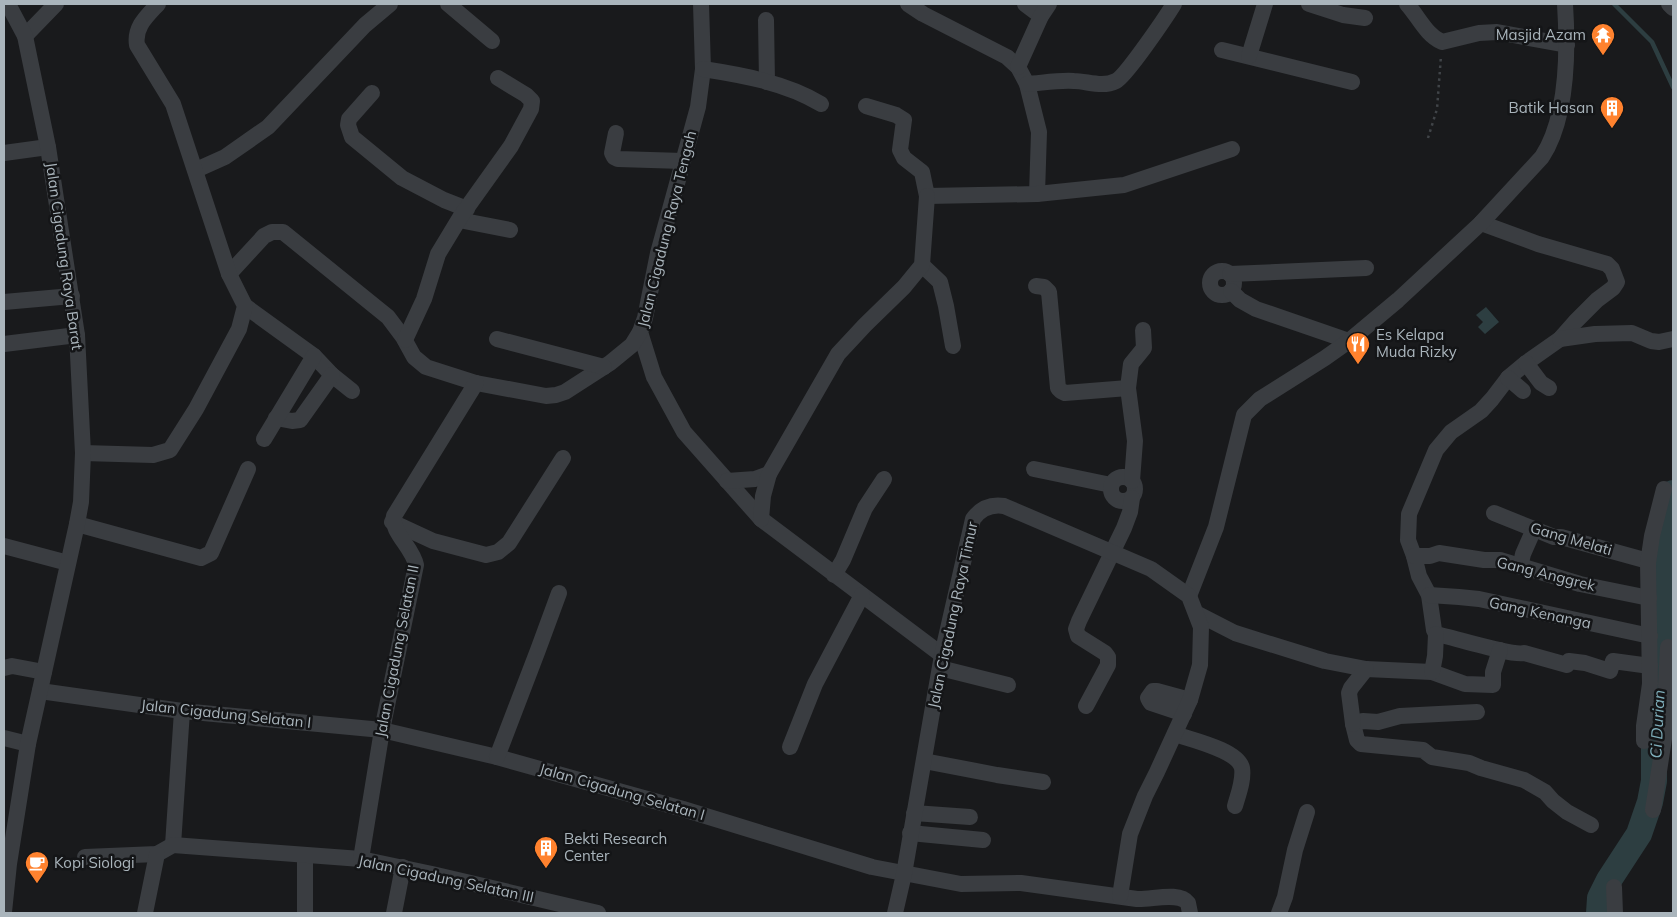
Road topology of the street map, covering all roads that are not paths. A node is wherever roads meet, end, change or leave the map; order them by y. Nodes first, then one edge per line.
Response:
1 (8, 4) edge
2 (56, 4) edge
3 (158, 4) edge
4 (390, 4) edge
5 (448, 4) edge
6 (701, 4) edge
7 (908, 4) edge
8 (1026, 4) edge
9 (1174, 4) edge
10 (1265, 4) edge
11 (1309, 4) edge
12 (1408, 4) edge
13 (1565, 4) edge
14 (1045, 10) edge
15 (1365, 18) dead end
16 (766, 20) dead end
17 (25, 36) junction
18 (492, 41) dead end
19 (1567, 45) junction
20 (1222, 50) dead end
21 (1249, 56) junction
22 (1018, 67) junction
23 (703, 69) junction
24 (498, 78) dead end
25 (767, 82) junction
26 (1352, 82) dead end
27 (1027, 84) junction
28 (372, 93) dead end
29 (821, 104) dead end
30 (866, 106) dead end
31 (616, 133) dead end
32 (48, 147) junction
33 (1232, 149) dead end
34 (4, 153) edge
35 (683, 161) junction
36 (196, 170) junction
37 (1037, 194) junction
38 (927, 196) junction
39 (463, 215) junction
40 (1481, 223) junction
41 (510, 230) dead end
42 (922, 265) junction
43 (1366, 268) dead end
44 (229, 274) junction
45 (1230, 274) junction
46 (1036, 286) dead end
47 (1232, 291) junction
48 (72, 296) junction
49 (4, 302) edge
50 (245, 306) junction
51 (1143, 330) dead end
52 (640, 332) junction
53 (77, 335) junction
54 (497, 339) dead end
55 (1560, 339) junction
56 (1673, 339) edge
57 (405, 340) junction
58 (1349, 341) junction
59 (4, 344) edge
60 (953, 346) dead end
61 (314, 356) junction
62 (1526, 363) junction
63 (604, 367) junction
64 (332, 375) junction
65 (1508, 378) junction
66 (476, 383) junction
67 (1128, 388) junction
68 (1549, 388) dead end
69 (352, 391) dead end
70 (1523, 391) dead end
71 (276, 418) junction
72 (264, 439) dead end
73 (83, 453) junction
74 (563, 458) dead end
75 (248, 469) dead end
76 (1034, 469) dead end
77 (769, 474) junction
78 (884, 479) dead end
79 (727, 481) junction
80 (1132, 481) junction
81 (1111, 484) junction
82 (1664, 489) dead end
83 (1132, 498) junction
84 (1494, 513) dead end
85 (761, 519) junction
86 (392, 522) junction
87 (77, 524) junction
88 (1534, 530) junction
89 (4, 546) edge
90 (1112, 553) junction
91 (1414, 556) junction
92 (1648, 561) junction
93 (68, 563) junction
94 (1520, 567) junction
95 (834, 575) junction
96 (559, 593) dead end
97 (862, 595) junction
98 (1429, 595) junction
99 (1188, 596) junction
100 (1649, 598) junction
101 (1196, 613) junction
102 (1436, 634) junction
103 (1650, 636) junction
104 (1500, 650) junction
105 (1670, 656) edge
106 (941, 661) junction
107 (1650, 663) junction
108 (4, 668) edge
109 (1366, 670) junction
110 (44, 672) junction
111 (1432, 672) junction
112 (1008, 685) dead end
113 (40, 691) junction
114 (1086, 706) dead end
115 (182, 711) junction
116 (1478, 712) dead end
117 (1353, 724) junction
118 (382, 730) junction
119 (1175, 734) junction
120 (4, 738) edge
121 (1644, 741) dead end
122 (28, 744) junction
123 (790, 747) dead end
124 (497, 757) junction
125 (924, 761) junction
126 (1043, 782) dead end
127 (1235, 806) dead end
128 (1654, 810) dead end
129 (1307, 812) dead end
130 (914, 813) junction
131 (970, 817) dead end
132 (1591, 825) dead end
133 (910, 833) junction
134 (983, 840) dead end
135 (173, 845) junction
136 (157, 854) junction
137 (304, 855) junction
138 (85, 857) dead end
139 (361, 859) junction
140 (6, 864) edge
141 (403, 867) junction
142 (904, 874) junction
143 (1614, 887) dead end
144 (1120, 896) junction
145 (1136, 906) edge
146 (4, 912) edge
147 (145, 913) edge
148 (305, 913) edge
149 (394, 913) edge
150 (598, 913) edge
151 (895, 913) edge
152 (1190, 913) edge
153 (1279, 913) edge
154 (1615, 913) edge

1 - 17 street, Jalan Cigadung Raya Barat
2 - 17 street
3 - 36 street
4 - 36 street
5 - 18 street
6 - 23 street, Jalan Cigadung Raya Tengah
7 - 22 street
8 - 14 street
9 - 27 street
10 - 21 street
11 - 15 street
12 - 19 street
13 - 19 street
14 - 22 street
16 - 25 street
17 - 32 street, Jalan Cigadung Raya Barat
19 - 40 street
20 - 21 street
21 - 26 street
22 - 27 street
23 - 25 street
23 - 35 street, Jalan Cigadung Raya Tengah
24 - 39 street
25 - 29 street
27 - 37 street
28 - 39 street
30 - 38 street
31 - 35 street
32 - 34 street
32 - 48 street, Jalan Cigadung Raya Barat
33 - 37 street
35 - 52 street, Jalan Cigadung Raya Tengah
36 - 44 street
37 - 38 street
38 - 42 street
39 - 41 street
39 - 57 street
40 - 55 street
40 - 58 street
42 - 60 street
42 - 77 street
43 - 45 street
44 - 50 street
44 - 57 street
45 - 47 street
45 - 47 street
46 - 67 street
47 - 58 street
48 - 49 street
48 - 53 street, Jalan Cigadung Raya Barat
50 - 61 street
50 - 73 street
51 - 67 street
52 - 63 street
52 - 79 street, Jalan Cigadung Raya Tengah
53 - 59 street
53 - 73 street, Jalan Cigadung Raya Barat
54 - 63 street
55 - 56 street
55 - 62 street
57 - 66 street
58 - 99 street
61 - 64 street
61 - 71 street
62 - 65 street
62 - 68 street
63 - 66 street
64 - 69 street
64 - 71 street
65 - 70 street
65 - 91 street
66 - 86 street
67 - 80 street
71 - 72 street
73 - 87 street, Jalan Cigadung Raya Barat
74 - 86 street
75 - 87 street
76 - 81 street
77 - 79 street
77 - 85 street
78 - 95 street
79 - 85 street, Jalan Cigadung Raya Tengah
80 - 81 street
80 - 83 street
81 - 83 street
82 - 92 street
83 - 90 street
84 - 88 street, Gang Melati
85 - 95 street, Jalan Cigadung Raya Tengah
86 - 118 street, Jalan Cigadung Selatan II
87 - 93 street, Jalan Cigadung Raya Barat
88 - 92 street, Gang Melati
88 - 94 street
89 - 93 street
90 - 99 street, Jalan Cigadung Raya Timur
90 - 106 street, Jalan Cigadung Raya Timur
90 - 114 street
91 - 94 street, Gang Anggrek
91 - 98 street
92 - 100 street
93 - 110 street, Jalan Cigadung Raya Barat
94 - 100 street, Gang Anggrek
95 - 97 street, Jalan Cigadung Raya Tengah
96 - 124 street
97 - 106 street, Jalan Cigadung Raya Tengah
97 - 123 street
98 - 102 street
98 - 103 street, Gang Kenanga
99 - 101 street
100 - 103 street
101 - 109 street
101 - 119 street
102 - 104 street
102 - 111 street
103 - 107 street
104 - 107 street
104 - 111 street
105 - 107 street
105 - 128 street
106 - 112 street
106 - 125 street, Jalan Cigadung Raya Timur
107 - 121 street
108 - 110 street
109 - 111 street
109 - 117 street
110 - 113 street, Jalan Cigadung Raya Barat
113 - 115 street, Jalan Cigadung Selatan I
113 - 122 street, Jalan Cigadung Raya Barat
115 - 118 street, Jalan Cigadung Selatan I
115 - 135 street
116 - 117 street
117 - 132 street
118 - 124 street, Jalan Cigadung Selatan I
118 - 139 street, Jalan Cigadung Selatan II
119 - 127 street
119 - 144 street
120 - 122 street
122 - 140 street, Jalan Cigadung Raya Barat
124 - 142 street, Jalan Cigadung Selatan I
125 - 126 street
125 - 130 street, Jalan Cigadung Raya Timur
129 - 153 street
130 - 131 street
130 - 133 street, Jalan Cigadung Raya Timur
133 - 134 street
133 - 142 street, Jalan Cigadung Raya Timur
135 - 136 street
135 - 137 street, Jalan Cigadung Selatan III
136 - 138 street
136 - 147 street
137 - 139 street, Jalan Cigadung Selatan III
137 - 148 street
139 - 141 street, Jalan Cigadung Selatan III
140 - 146 street, Jalan Cigadung Raya Barat
141 - 149 street
141 - 150 street, Jalan Cigadung Selatan III
142 - 144 street, Jalan Cigadung Selatan I
142 - 151 street, Jalan Cigadung Raya Timur
143 - 154 street
144 - 145 street, Jalan Cigadung Selatan I
145 - 152 street, Jalan Cigadung Selatan I

